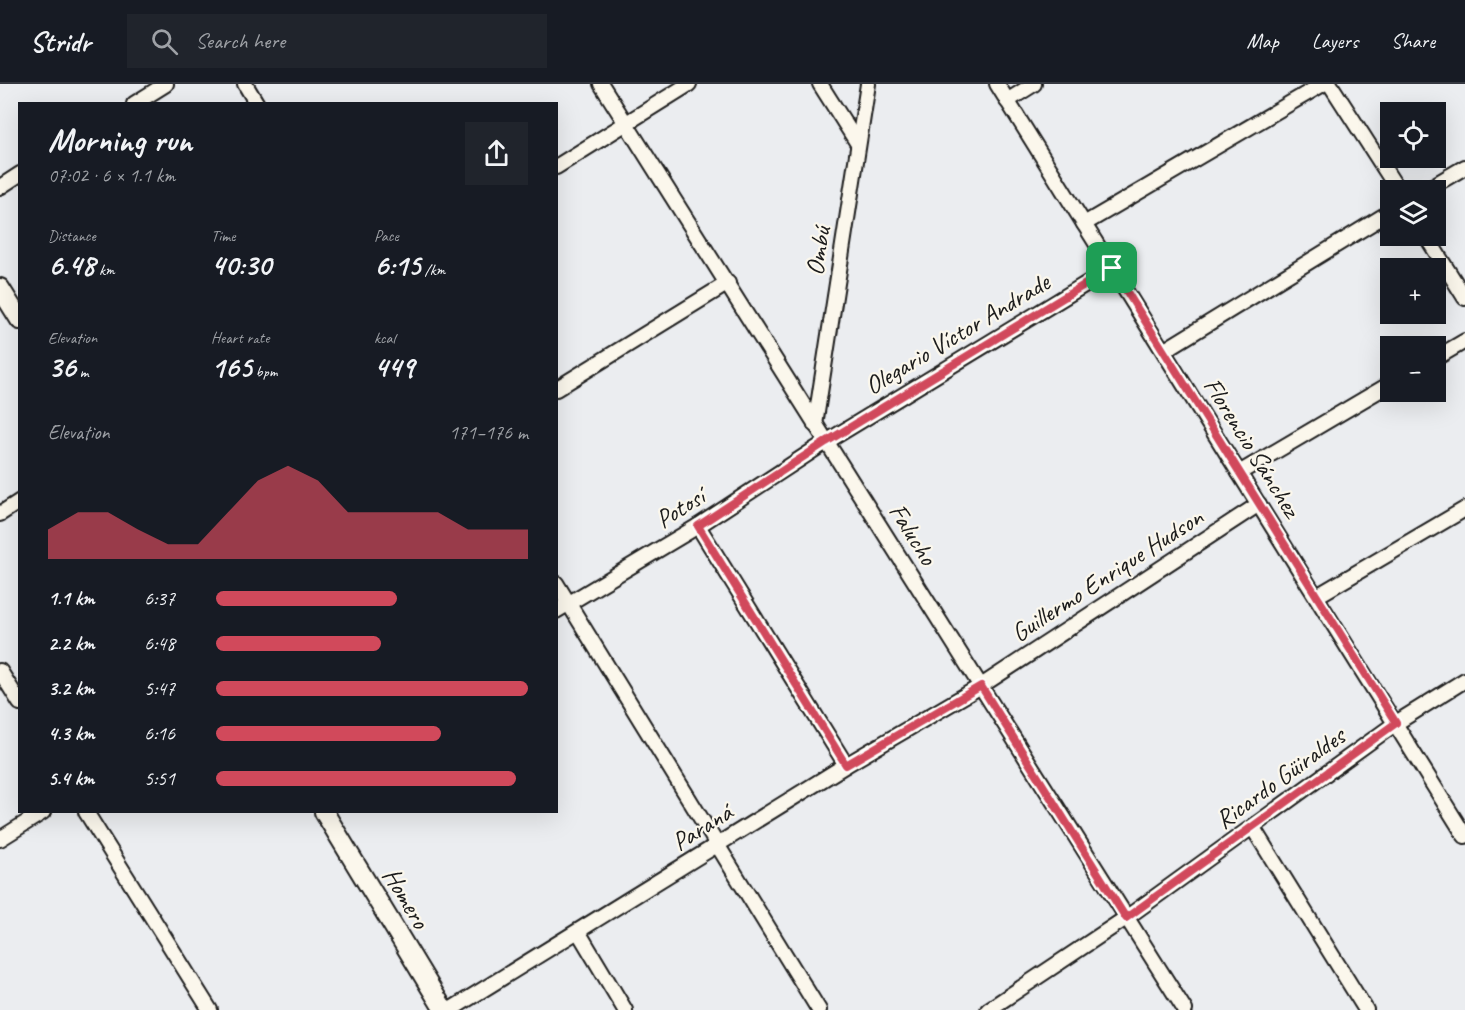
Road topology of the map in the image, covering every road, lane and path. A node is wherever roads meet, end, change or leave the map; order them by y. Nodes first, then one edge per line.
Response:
1 (166, 84) edge
2 (245, 84) edge
3 (601, 84) edge
4 (689, 84) edge
5 (820, 84) edge
6 (868, 84) edge
7 (997, 84) edge
8 (1034, 84) edge
9 (1323, 84) edge
10 (1330, 84) edge
11 (1007, 100) junction
12 (137, 102) edge
13 (256, 102) edge
14 (626, 124) junction
15 (858, 144) junction
16 (558, 166) edge
17 (1465, 167) edge
18 (18, 175) edge
19 (1392, 180) edge
20 (1443, 180) edge
21 (0, 186) edge
22 (1380, 218) edge
23 (1084, 224) junction
24 (1432, 246) edge
25 (1112, 268) junction
26 (728, 284) junction
27 (0, 288) edge
28 (1465, 298) edge
29 (18, 317) edge
30 (1465, 340) edge
31 (1165, 350) junction
32 (1446, 352) edge
33 (558, 388) edge
34 (1380, 390) edge
35 (815, 425) junction
36 (826, 442) junction
37 (1239, 473) junction
38 (18, 502) edge
39 (1259, 504) junction
40 (1465, 509) edge
41 (0, 514) edge
42 (698, 526) junction
43 (558, 587) edge
44 (1317, 596) junction
45 (569, 604) junction
46 (558, 610) edge
47 (0, 671) edge
48 (1465, 680) edge
49 (981, 686) junction
50 (18, 700) edge
51 (1396, 723) junction
52 (846, 765) junction
53 (42, 813) edge
54 (87, 813) edge
55 (325, 813) edge
56 (1253, 828) junction
57 (1465, 836) edge
58 (0, 839) edge
59 (718, 846) junction
60 (1126, 918) junction
61 (579, 933) junction
62 (210, 1010) edge
63 (444, 1010) edge
64 (450, 1010) edge
65 (625, 1010) edge
66 (819, 1010) edge
67 (988, 1010) edge
68 (1185, 1010) edge
69 (1366, 1010) edge

1 - 12 street
2 - 13 street
3 - 14 street, Falucho
4 - 14 street
5 - 15 street
6 - 15 street, Ombú
7 - 11 street, Florencio Sánchez
8 - 11 street
9 - 23 street
10 - 19 street
11 - 23 street, Florencio Sánchez
14 - 16 street
14 - 26 street, Falucho
15 - 35 street, Ombú
17 - 20 street
18 - 21 street
22 - 31 street
23 - 25 street, Florencio Sánchez
24 - 28 street
25 - 31 street, Florencio Sánchez
25 - 36 street, Olegario Víctor Andrade
26 - 33 street
26 - 35 street, Falucho
27 - 29 main road
30 - 32 street
31 - 37 street, Florencio Sánchez
34 - 37 street
35 - 36 street, Falucho
36 - 42 street, Potosí
36 - 49 street, Falucho
37 - 39 street, Florencio Sánchez
38 - 41 street
39 - 44 street, Florencio Sánchez
39 - 49 street, Guillermo Enrique Hudson
40 - 44 street
42 - 45 street, Potosí
42 - 52 street
43 - 45 street
44 - 51 street, Florencio Sánchez
45 - 46 street, Potosí
45 - 59 street
47 - 50 street
48 - 51 street, Ricardo Güiraldes
49 - 52 street, Paraná
49 - 60 street, Falucho
51 - 56 street, Ricardo Güiraldes
51 - 57 street, Florencio Sánchez
52 - 59 street, Paraná
53 - 58 street
54 - 62 street
55 - 63 main road, Homero
56 - 60 street, Ricardo Güiraldes
56 - 69 street
59 - 61 street, Paraná
59 - 66 street
60 - 67 street, Ricardo Güiraldes
60 - 68 street, Falucho
61 - 64 street, Paraná
61 - 65 street

